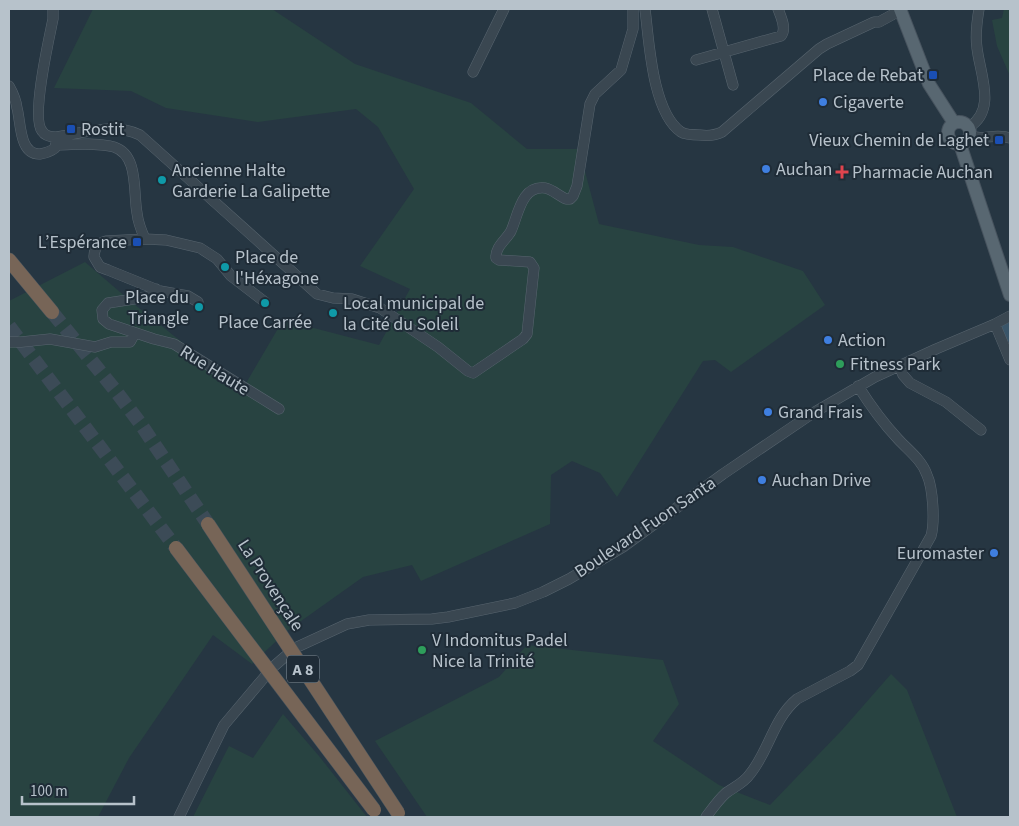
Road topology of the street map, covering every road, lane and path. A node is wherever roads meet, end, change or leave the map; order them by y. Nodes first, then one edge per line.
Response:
1 (53, 9) edge
2 (504, 9) edge
3 (633, 9) edge
4 (646, 9) edge
5 (712, 9) edge
6 (778, 9) edge
7 (900, 9) edge
8 (979, 9) edge
9 (725, 52) junction
10 (696, 60) dead end
11 (472, 72) dead end
12 (733, 85) dead end
13 (9, 86) edge
14 (954, 123) junction
15 (969, 131) junction
16 (1010, 138) edge
17 (53, 139) junction
18 (960, 144) junction
19 (145, 238) junction
20 (9, 260) edge
21 (156, 289) junction
22 (1010, 294) edge
23 (198, 302) dead end
24 (265, 302) dead end
25 (52, 312) tunnel mouth
26 (1010, 316) edge
27 (1010, 320) edge
28 (996, 324) junction
29 (135, 333) junction
30 (9, 342) edge
31 (1010, 360) edge
32 (899, 365) junction
33 (858, 386) junction
34 (279, 409) dead end
35 (981, 430) dead end
36 (208, 524) tunnel mouth
37 (176, 548) tunnel mouth
38 (376, 814) edge
39 (399, 815) edge
40 (179, 817) edge
41 (706, 817) edge

1 - 17 street
2 - 11 street
3 - 17 street
4 - 7 street
5 - 9 street
6 - 9 street
7 - 14 main road
8 - 15 street
9 - 10 street
9 - 12 street
13 - 17 street
14 - 15 main road
14 - 18 main road
15 - 16 street
15 - 18 main road
17 - 19 street
18 - 22 main road
19 - 21 street
19 - 24 street
20 - 25 highway
21 - 23 street
21 - 29 street, Rue Haute
26 - 28 street, Boulevard Fuon Santa
27 - 28 street, Boulevard Fuon Santa
28 - 31 street
28 - 32 street, Boulevard Fuon Santa
29 - 30 street
29 - 34 street, Rue Haute
32 - 33 street, Boulevard Fuon Santa
32 - 35 street
33 - 40 street, Boulevard Fuon Santa
33 - 41 street
36 - 39 highway, La Provençale / A 8, bridge
37 - 38 highway, A 8, bridge

